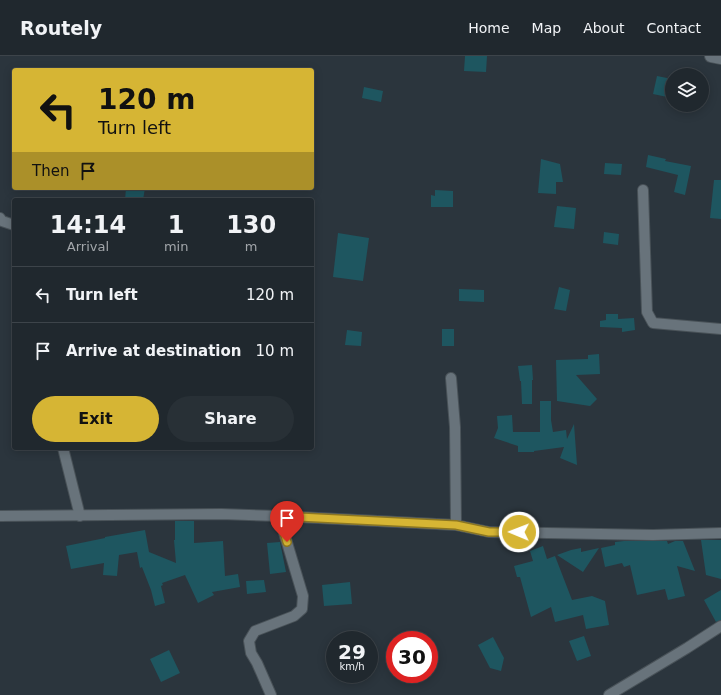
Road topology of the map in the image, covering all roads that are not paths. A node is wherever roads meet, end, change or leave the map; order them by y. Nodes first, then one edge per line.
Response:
1 (711, 56) edge
2 (721, 58) edge
3 (643, 190) dead end
4 (0, 218) edge
5 (12, 224) edge
6 (721, 329) edge
7 (450, 378) dead end
8 (64, 450) edge
9 (0, 516) edge
10 (80, 516) junction
11 (279, 516) junction
12 (456, 525) junction
13 (721, 533) edge
14 (721, 626) edge
15 (271, 695) edge
16 (610, 695) edge

1 - 2 street
3 - 6 street
4 - 5 street
7 - 12 street
8 - 10 street
9 - 10 street
10 - 11 street
11 - 12 street
11 - 15 street
12 - 13 street
14 - 16 street

